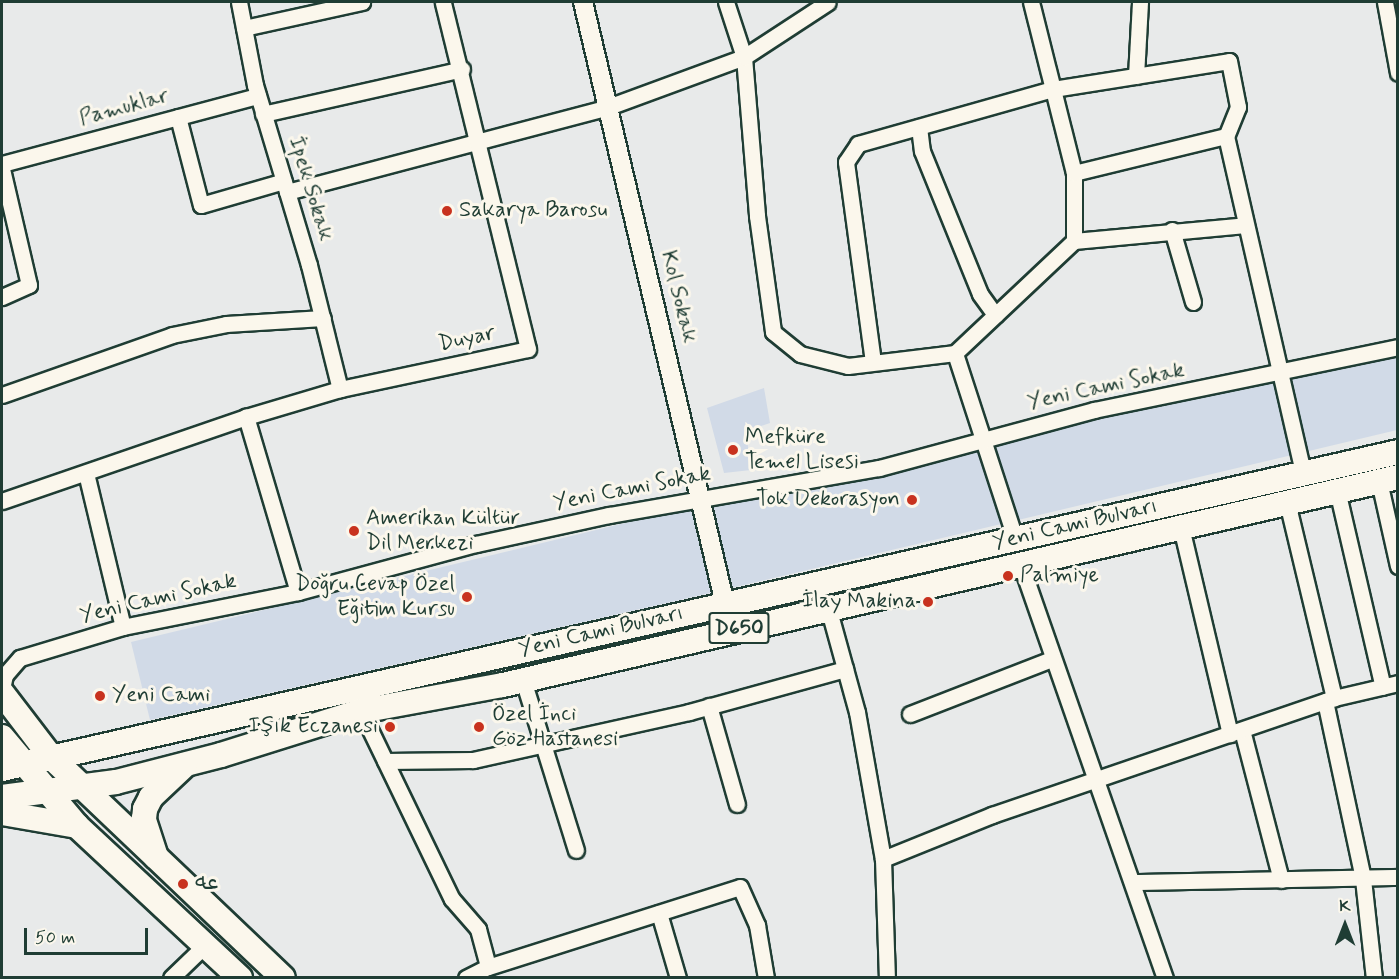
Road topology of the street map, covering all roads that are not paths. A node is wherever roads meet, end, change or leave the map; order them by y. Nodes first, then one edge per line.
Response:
1 (239, 2) edge
2 (362, 2) edge
3 (443, 2) edge
4 (583, 2) edge
5 (726, 2) edge
6 (828, 2) edge
7 (1031, 2) edge
8 (1140, 2) edge
9 (1385, 2) edge
10 (814, 6) edge
11 (1392, 18) edge
12 (244, 28) junction
13 (744, 57) junction
14 (462, 69) junction
15 (1398, 73) edge
16 (1136, 76) junction
17 (1053, 89) junction
18 (258, 96) junction
19 (608, 107) junction
20 (263, 114) junction
21 (178, 117) junction
22 (919, 127) junction
23 (1226, 136) junction
24 (479, 141) junction
25 (2, 164) edge
26 (2, 169) edge
27 (1074, 173) junction
28 (285, 187) junction
29 (1245, 225) junction
30 (1172, 230) junction
31 (1074, 241) junction
32 (2, 297) edge
33 (1193, 302) dead end
34 (995, 315) junction
35 (322, 318) junction
36 (1398, 346) edge
37 (955, 353) junction
38 (873, 362) junction
39 (1277, 374) junction
40 (340, 389) junction
41 (2, 396) edge
42 (246, 417) junction
43 (982, 439) junction
44 (1398, 452) edge
45 (86, 473) junction
46 (1303, 474) junction
47 (1388, 479) edge
48 (1336, 490) junction
49 (702, 496) junction
50 (2, 501) edge
51 (1287, 502) junction
52 (1181, 527) junction
53 (1015, 538) junction
54 (1020, 562) junction
55 (1398, 566) edge
56 (298, 592) junction
57 (725, 604) junction
58 (828, 607) junction
59 (123, 627) junction
60 (1052, 659) junction
61 (845, 669) junction
62 (523, 680) junction
63 (1390, 685) edge
64 (2, 691) edge
65 (1330, 700) junction
66 (709, 706) junction
67 (361, 711) junction
68 (910, 714) dead end
69 (1236, 732) junction
70 (33, 735) junction
71 (2, 737) edge
72 (543, 745) junction
73 (87, 751) junction
74 (51, 757) junction
75 (385, 761) junction
76 (186, 764) junction
77 (12, 767) edge
78 (1098, 780) junction
79 (82, 786) junction
80 (45, 791) junction
81 (2, 797) edge
82 (737, 804) dead end
83 (2, 813) edge
84 (77, 826) junction
85 (576, 850) dead end
86 (883, 859) junction
87 (157, 862) junction
88 (1398, 877) edge
89 (1363, 879) junction
90 (1281, 880) junction
91 (1133, 882) junction
92 (659, 913) junction
93 (205, 945) junction
94 (488, 967) junction
95 (1160, 976) edge
96 (171, 978) edge
97 (240, 978) edge
98 (283, 978) edge
99 (466, 978) edge
100 (678, 978) edge
101 (766, 978) edge
102 (887, 978) edge
103 (1374, 978) edge

1 - 12 street, İpek Sokak
2 - 12 street
3 - 14 street, Duyar
4 - 19 street, Kol Sokak
5 - 13 street
6 - 10 street
7 - 17 street
8 - 16 street
9 - 11 street
10 - 13 street
11 - 15 street
12 - 18 street, İpek Sokak
13 - 19 street
13 - 38 street
14 - 20 street
14 - 24 street, Duyar
16 - 17 street
16 - 23 street
17 - 22 street
17 - 27 street
18 - 20 street, İpek Sokak
18 - 21 street, Pamuklar
19 - 24 street
19 - 49 street, Kol Sokak
20 - 28 street, İpek Sokak
21 - 25 street, Pamuklar
21 - 28 street
22 - 34 street
22 - 38 street
23 - 27 street
23 - 29 street
24 - 28 street
24 - 40 street, Duyar
26 - 32 street
27 - 31 street
28 - 35 street, İpek Sokak
29 - 30 street
29 - 39 street
30 - 31 street
30 - 33 street
31 - 34 street
34 - 37 street
35 - 40 street, İpek Sokak
35 - 41 street
36 - 39 street, Yeni Cami Sokak
37 - 38 street
37 - 43 street
39 - 43 street, Yeni Cami Sokak
39 - 46 street
40 - 42 street, Duyar
42 - 45 street, Duyar
42 - 56 street
43 - 49 street, Yeni Cami Sokak
43 - 53 street
44 - 46 main road, Yeni Cami Bulvarı
45 - 50 street, Duyar
45 - 59 street
46 - 53 main road, Yeni Cami Bulvarı
47 - 48 main road, Yeni Cami Bulvarı / D650
47 - 55 street
48 - 51 main road, Yeni Cami Bulvarı / D650
48 - 63 street
49 - 56 street, Yeni Cami Sokak
49 - 57 street, Kol Sokak
51 - 52 main road, Yeni Cami Bulvarı / D650
51 - 65 street
52 - 54 main road, Yeni Cami Bulvarı / D650
52 - 69 street
53 - 57 main road, Yeni Cami Bulvarı
54 - 58 main road, Yeni Cami Bulvarı / D650
54 - 60 street
56 - 59 street, Yeni Cami Sokak
57 - 73 main road, Yeni Cami Bulvarı
58 - 61 street
58 - 62 main road, Yeni Cami Bulvarı / D650
59 - 64 street, Yeni Cami Sokak
60 - 68 street
60 - 78 street
61 - 66 street
61 - 86 street
62 - 67 main road, Yeni Cami Bulvarı / D650
62 - 72 street
63 - 65 street
64 - 70 main road
65 - 69 street
65 - 89 street
66 - 72 street
66 - 82 street
67 - 75 street
67 - 76 main road, Yeni Cami Bulvarı / D650
69 - 78 street
69 - 90 street
70 - 73 main road
70 - 74 main road
71 - 77 main road
72 - 75 street
72 - 85 street
73 - 74 main road, Yeni Cami Bulvarı
74 - 77 main road, Yeni Cami Bulvarı
74 - 79 main road
75 - 94 street
76 - 79 main road, Yeni Cami Bulvarı / D650
76 - 87 main road
77 - 80 main road
78 - 86 street
78 - 91 street
79 - 80 main road, Yeni Cami Bulvarı
79 - 87 main road
80 - 81 main road, Yeni Cami Bulvarı
80 - 84 main road
83 - 84 main road
84 - 93 main road
86 - 102 street
87 - 98 main road
88 - 89 street
89 - 90 street
89 - 103 street
90 - 91 street
91 - 95 street
92 - 94 street
92 - 100 street
92 - 101 street
93 - 96 street
93 - 97 main road
94 - 99 street

